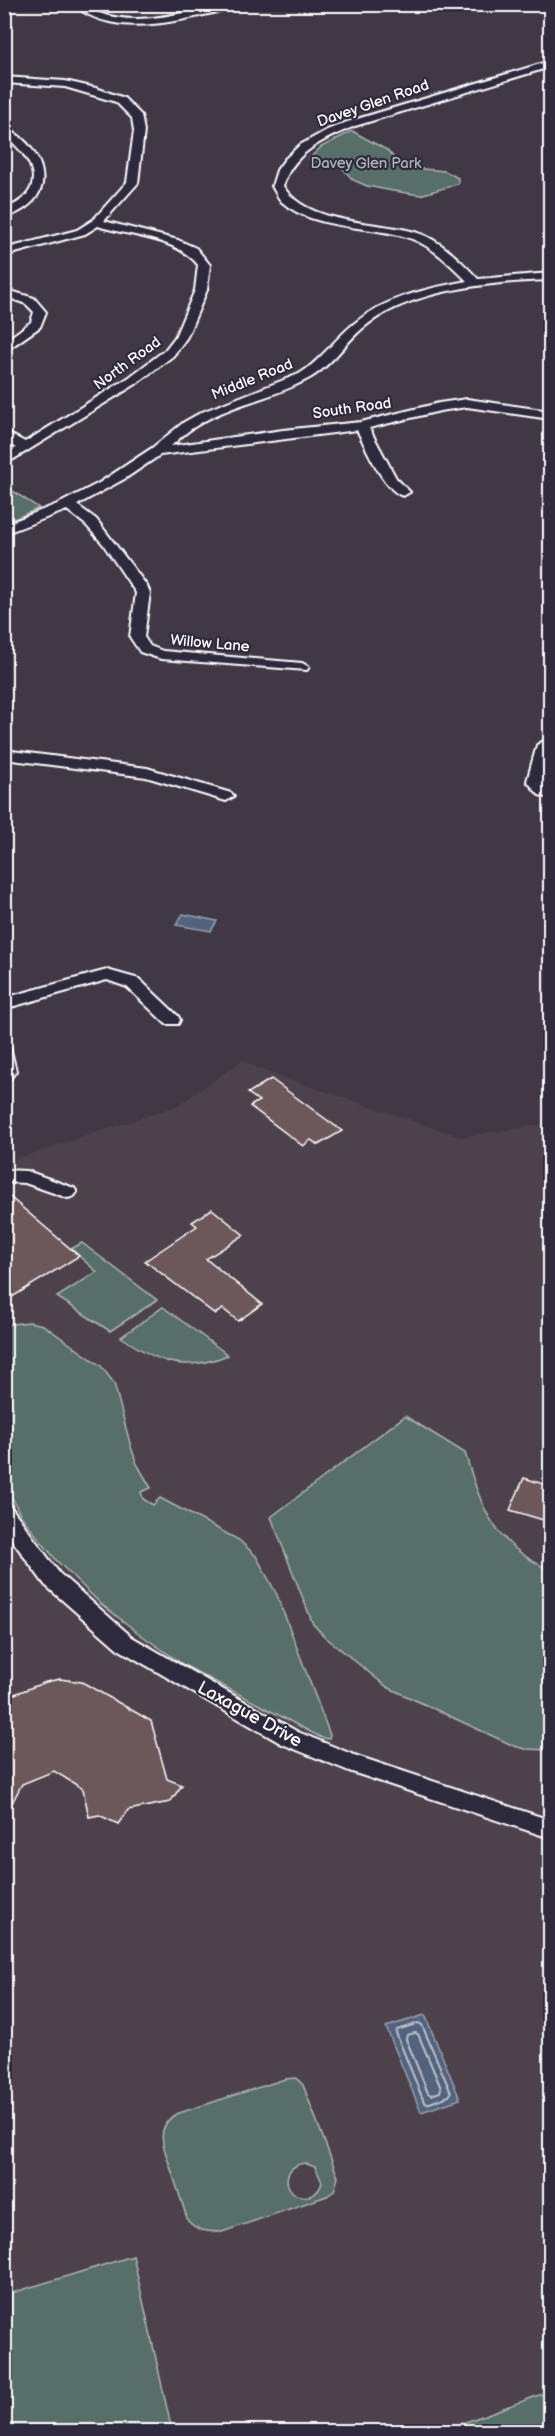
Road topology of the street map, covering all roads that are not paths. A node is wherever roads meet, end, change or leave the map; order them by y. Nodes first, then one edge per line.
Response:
1 (78, 4) edge
2 (231, 5) edge
3 (550, 64) edge
4 (4, 80) edge
5 (4, 131) edge
6 (4, 215) edge
7 (97, 222) junction
8 (4, 253) edge
9 (550, 277) edge
10 (477, 284) junction
11 (4, 292) edge
12 (4, 348) edge
13 (550, 415) edge
14 (361, 426) junction
15 (4, 435) edge
16 (25, 448) junction
17 (157, 451) junction
18 (4, 460) edge
19 (403, 492) dead end
20 (70, 506) junction
21 (4, 530) edge
22 (302, 667) dead end
23 (550, 741) edge
24 (4, 754) edge
25 (550, 793) edge
26 (226, 796) dead end
27 (4, 1004) edge
28 (172, 1020) dead end
29 (4, 1051) edge
30 (4, 1076) edge
31 (4, 1176) edge
32 (68, 1192) dead end
33 (4, 1513) edge
34 (550, 1829) edge

1 - 2 street
3 - 10 street, Davey Glen Road
4 - 7 street
5 - 6 street
7 - 8 street
7 - 16 street, North Road
9 - 10 street, Middle Road
10 - 17 street, Middle Road
11 - 12 street
13 - 14 street, South Road
14 - 17 street, South Road
14 - 19 street
15 - 16 street
16 - 18 street, North Road
17 - 20 street, Middle Road
20 - 21 street, Middle Road
20 - 22 street, Willow Lane
23 - 25 street
24 - 26 street
27 - 28 street
29 - 30 street
31 - 32 street
33 - 34 street, Laxague Drive

